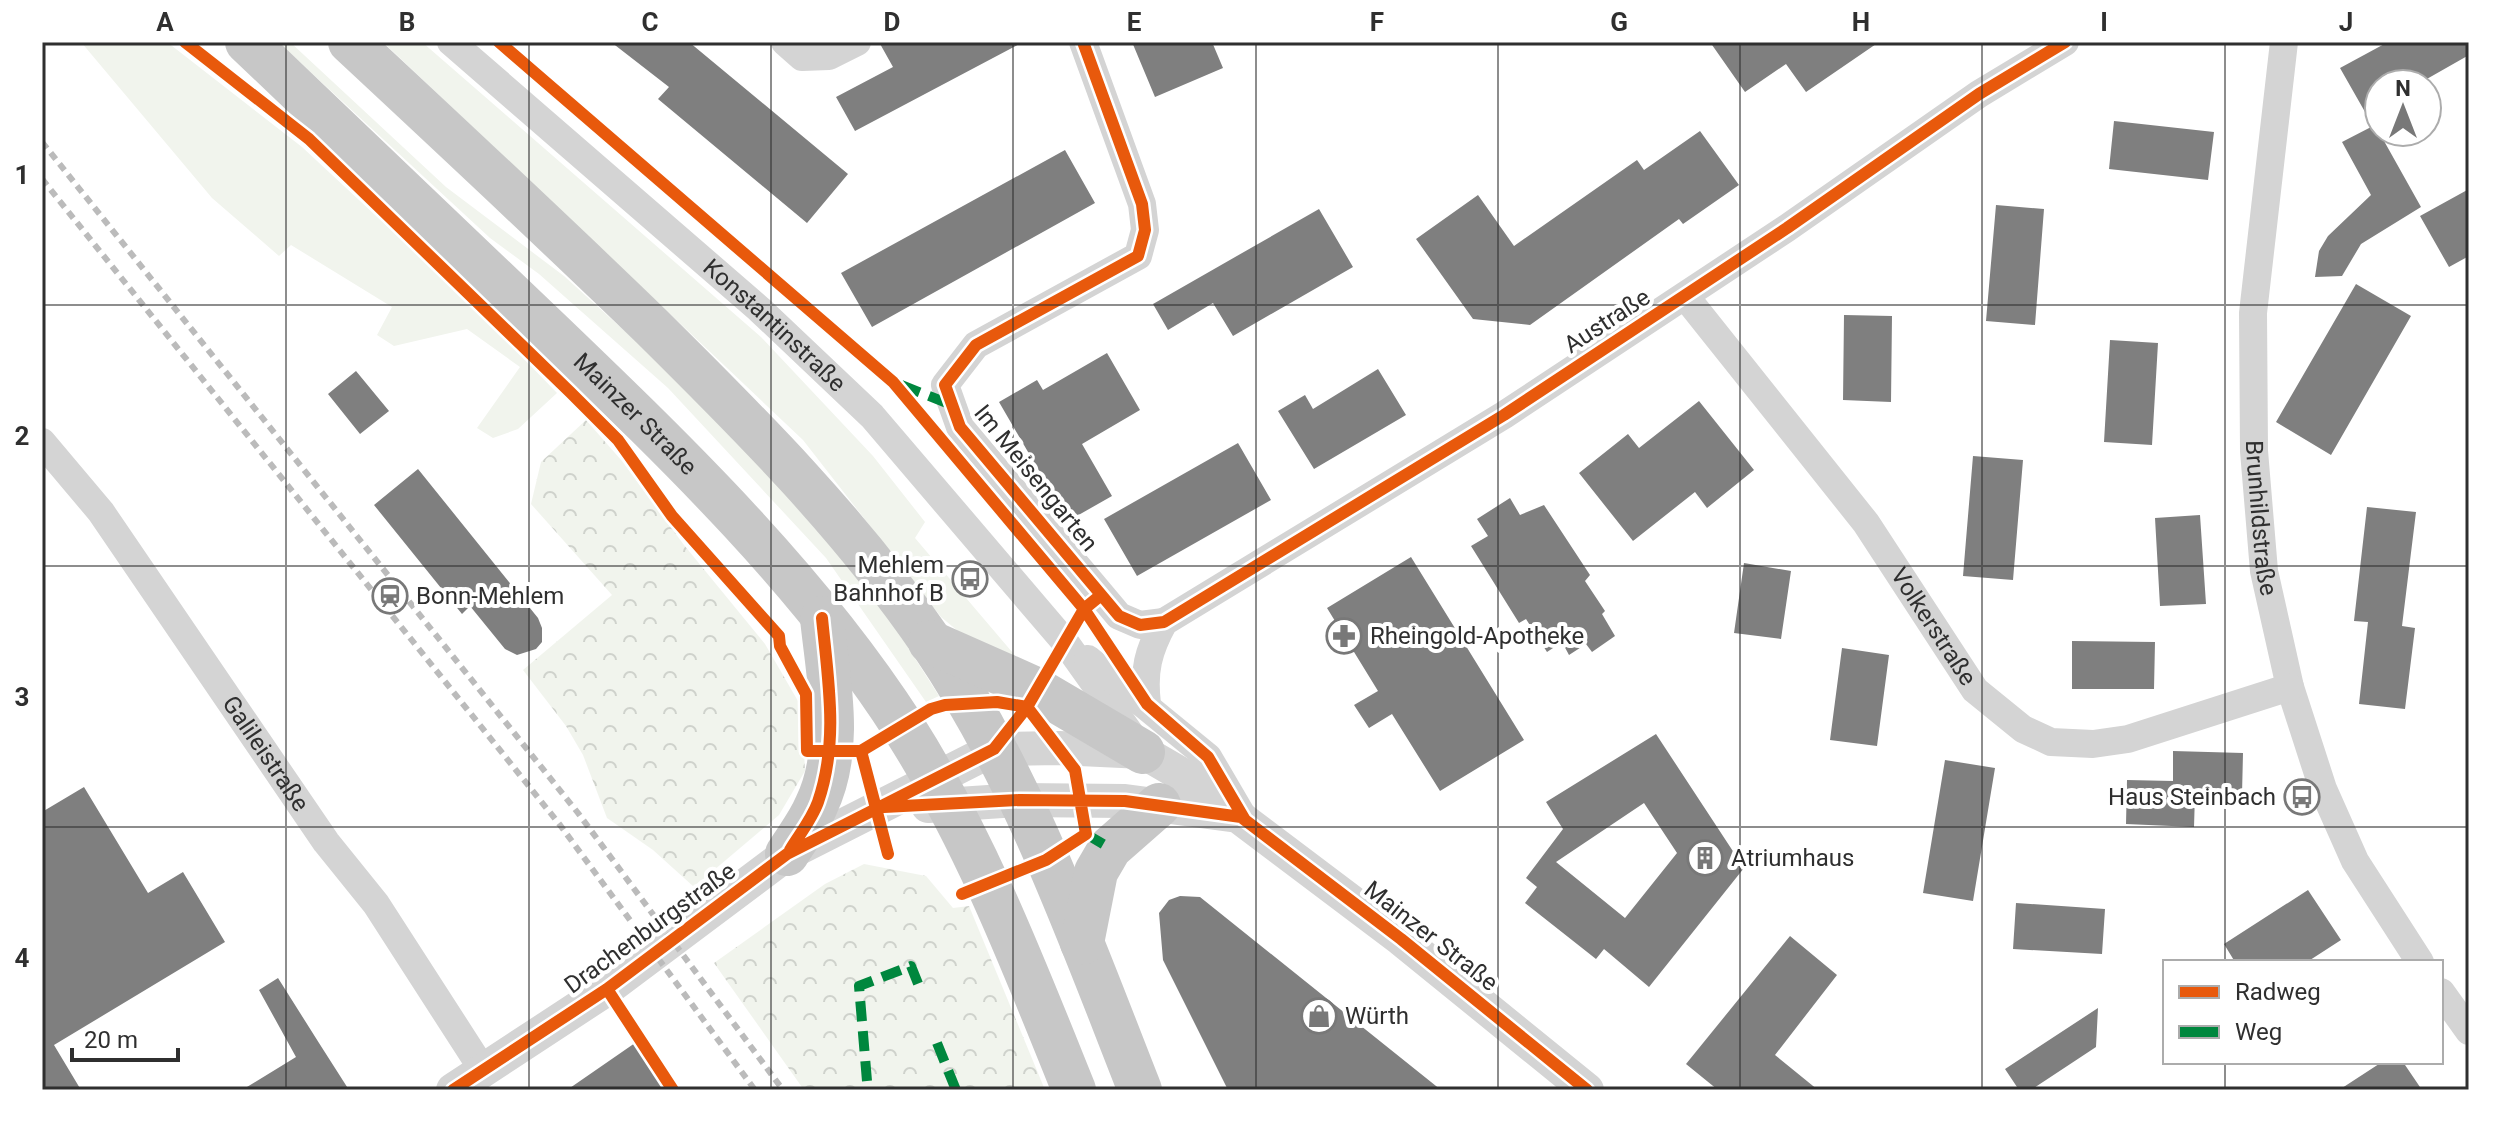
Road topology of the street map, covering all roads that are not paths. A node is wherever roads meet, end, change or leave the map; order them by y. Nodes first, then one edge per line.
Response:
1 (247, 42) edge
2 (350, 42) edge
3 (451, 42) edge
4 (785, 42) edge
5 (857, 42) edge
6 (1083, 42) edge
7 (2065, 42) edge
8 (2284, 42) edge
9 (1685, 296) junction
10 (42, 442) edge
11 (822, 618) junction
12 (1164, 622) junction
13 (930, 642) junction
14 (1065, 642) junction
15 (2290, 687) junction
16 (1147, 704) junction
17 (994, 749) junction
18 (1143, 752) junction
19 (941, 792) junction
20 (1019, 800) junction
21 (1159, 805) junction
22 (1243, 818) junction
23 (787, 854) junction
24 (1082, 943) junction
25 (2419, 960) edge
26 (2443, 995) edge
27 (2469, 1031) edge
28 (483, 1070) junction
29 (453, 1090) edge
30 (1074, 1090) edge
31 (1140, 1090) edge
32 (1587, 1090) edge

1 - 11 main road, Mainzer Straße
2 - 13 main road
3 - 14 street, Konstantinstraße
4 - 5 street
6 - 12 street, Im Meisengarten
7 - 9 street, Austraße
8 - 15 street, Brunhildstraße
9 - 12 street, Austraße
9 - 15 street, Volkerstraße
10 - 28 street, Galileistraße
11 - 19 main road, Mainzer Straße
11 - 23 main road
12 - 16 street
13 - 17 main road
13 - 18 main road
14 - 16 street, Konstantinstraße
14 - 18 street, Konstantinstraße
15 - 25 street, Brunhildstraße
16 - 22 street, Mainzer Straße
17 - 18 street, Mainzer Straße
17 - 19 street, Mainzer Straße
17 - 20 main road
18 - 22 street, Mainzer Straße
19 - 20 street, Mainzer Straße
19 - 23 street, Drachenburgstraße
19 - 30 main road
20 - 21 street, Mainzer Straße
20 - 24 main road
21 - 22 street, Mainzer Straße
21 - 24 main road
22 - 32 street, Mainzer Straße
23 - 28 street, Drachenburgstraße
24 - 31 main road
26 - 27 street
28 - 29 street, Drachenburgstraße

